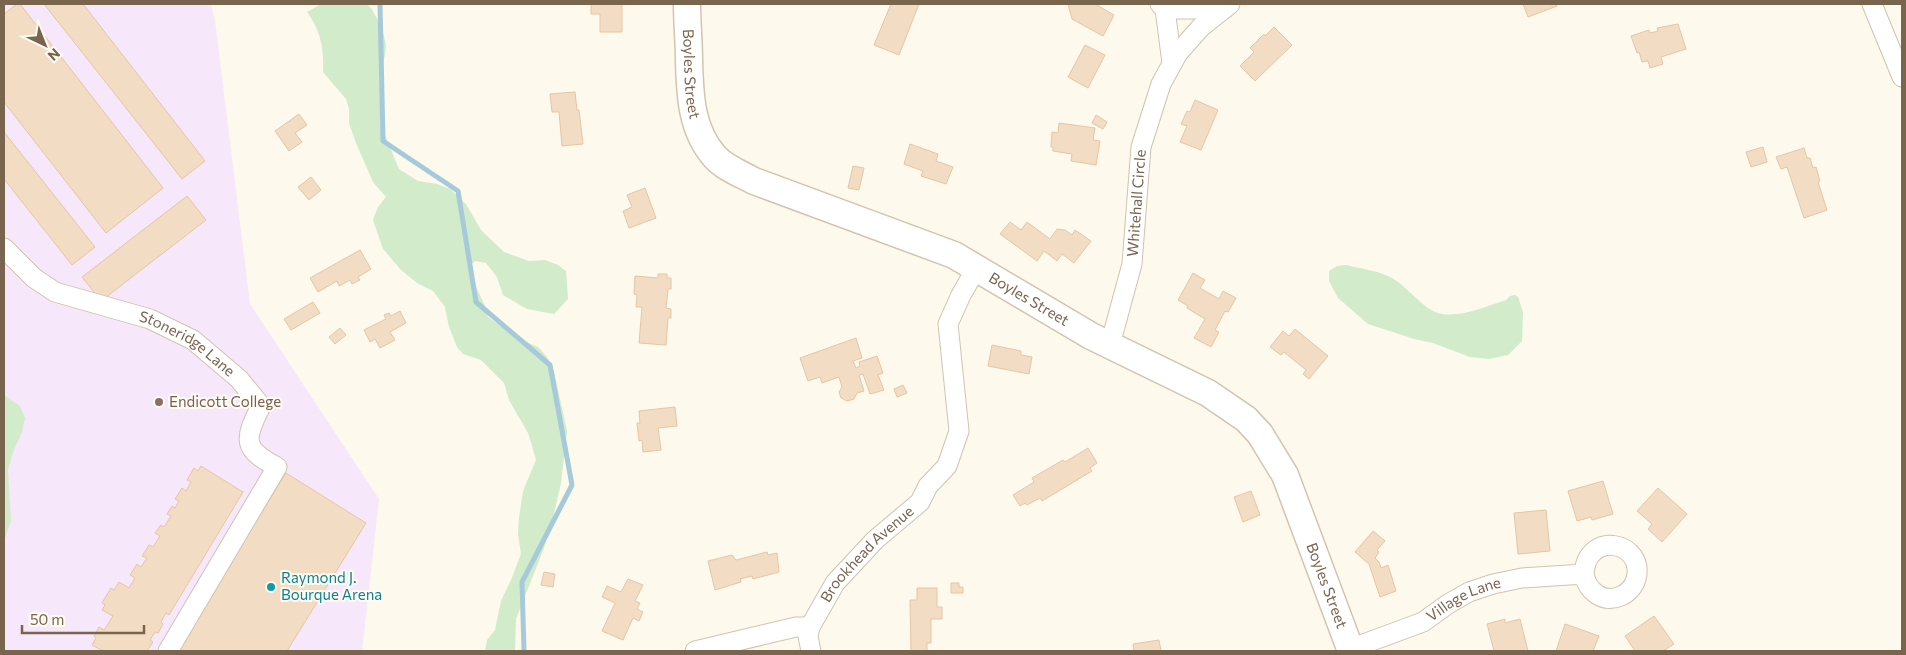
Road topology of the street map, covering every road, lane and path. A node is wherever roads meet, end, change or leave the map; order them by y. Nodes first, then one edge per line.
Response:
1 (687, 4) edge
2 (1872, 4) edge
3 (1162, 6) edge
4 (1227, 6) edge
5 (1172, 64) junction
6 (1902, 78) edge
7 (4, 248) edge
8 (977, 267) junction
9 (1110, 346) junction
10 (1584, 574) dead end
11 (810, 627) junction
12 (1351, 650) edge
13 (168, 651) edge
14 (695, 651) edge
15 (811, 651) edge

1 - 8 street, Boyles Street
2 - 6 street
3 - 4 street, Whitehall Circle
3 - 5 street, Whitehall Circle
4 - 5 street, Whitehall Circle
5 - 9 street, Whitehall Circle
7 - 13 street, Stoneridge Lane
8 - 9 street, Boyles Street
8 - 11 street, Brookhead Avenue
9 - 12 street, Boyles Street
10 - 12 street, Village Lane
11 - 14 street
11 - 15 street

